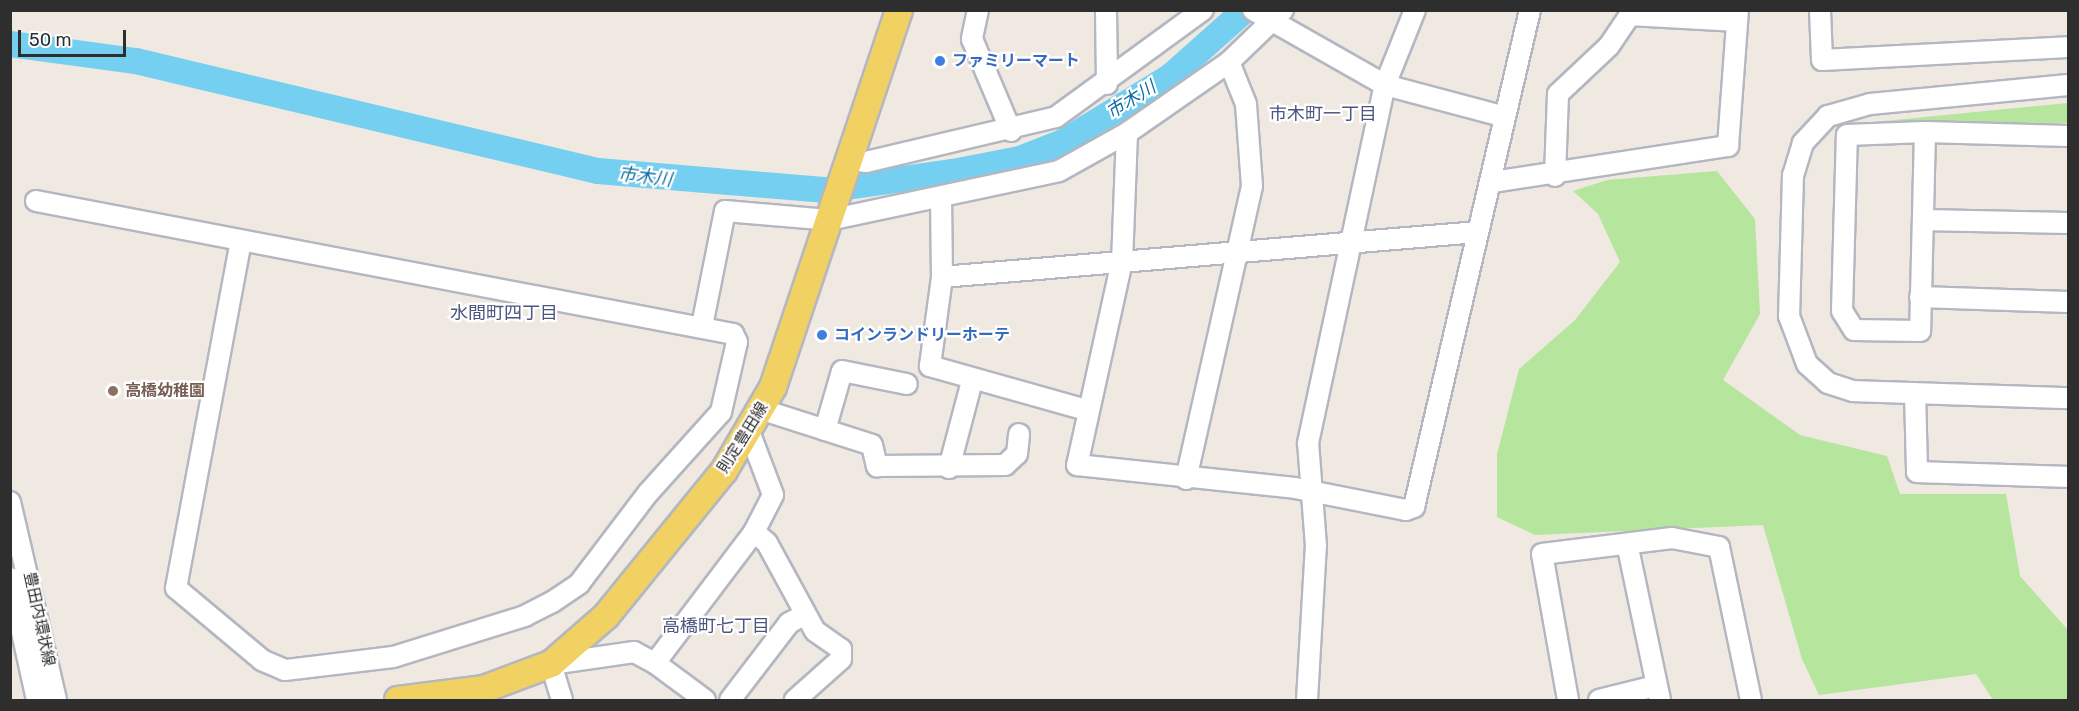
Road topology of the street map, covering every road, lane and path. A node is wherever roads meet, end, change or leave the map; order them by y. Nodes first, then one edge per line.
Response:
1 (899, 10) edge
2 (978, 10) edge
3 (1106, 10) edge
4 (1203, 10) edge
5 (1415, 10) edge
6 (1530, 10) edge
7 (1820, 10) edge
8 (1268, 15) edge
9 (1738, 16) edge
10 (2068, 47) edge
11 (1229, 62) junction
12 (1107, 84) junction
13 (1385, 85) junction
14 (2068, 85) edge
15 (1505, 117) junction
16 (1011, 131) junction
17 (1924, 132) junction
18 (1127, 133) junction
19 (2068, 136) edge
20 (848, 160) junction
21 (1555, 176) junction
22 (1492, 182) junction
23 (941, 197) junction
24 (36, 201) dead end
25 (829, 220) junction
26 (1923, 220) junction
27 (2068, 223) edge
28 (1479, 232) junction
29 (241, 241) junction
30 (1353, 242) junction
31 (1240, 253) junction
32 (1122, 261) junction
33 (942, 277) junction
34 (1920, 297) junction
35 (2068, 302) edge
36 (702, 326) junction
37 (972, 381) junction
38 (907, 384) dead end
39 (1915, 393) junction
40 (2068, 398) edge
41 (763, 410) junction
42 (1087, 410) junction
43 (825, 430) junction
44 (750, 434) junction
45 (1019, 434) dead end
46 (949, 468) junction
47 (2068, 477) edge
48 (1185, 479) junction
49 (1312, 494) junction
50 (10, 502) edge
51 (754, 532) junction
52 (1628, 548) junction
53 (10, 578) edge
54 (804, 615) junction
55 (17, 635) edge
56 (655, 663) junction
57 (551, 664) junction
58 (1658, 693) edge
59 (37, 700) edge
60 (56, 700) edge
61 (398, 700) edge
62 (562, 700) edge
63 (705, 700) edge
64 (730, 700) edge
65 (795, 700) edge
66 (1307, 700) edge
67 (1568, 700) edge
68 (1599, 700) edge
69 (1751, 700) edge

1 - 20 main road, 則定豊田線
2 - 16 street
3 - 12 street
4 - 12 street
5 - 13 street
6 - 15 street
7 - 10 street
8 - 11 street
8 - 13 street
9 - 21 street
9 - 21 street
11 - 18 street
11 - 31 street
12 - 16 street
13 - 15 street
13 - 30 street
14 - 39 street
15 - 22 street
16 - 20 street
17 - 19 street
17 - 26 street
17 - 34 street
18 - 23 street
18 - 32 street
20 - 25 main road, 則定豊田線
21 - 22 street
22 - 28 street
23 - 25 street
23 - 33 street
24 - 29 street
25 - 36 street
25 - 41 main road, 則定豊田線
26 - 27 street
26 - 34 street
28 - 30 street
28 - 49 street
29 - 36 street
29 - 36 street
30 - 31 street
30 - 49 street
31 - 32 street
31 - 48 street
32 - 33 street
32 - 42 street
33 - 37 street
34 - 35 street
37 - 42 street
37 - 46 street
38 - 43 street
39 - 40 street
39 - 47 street
41 - 43 street
41 - 44 main road, 則定豊田線
42 - 48 street
43 - 46 street
44 - 51 street
44 - 57 main road, 則定豊田線
45 - 46 street
48 - 49 street
49 - 66 street
50 - 60 street, 豊田内環状線
51 - 54 street
51 - 56 street
52 - 58 street
52 - 67 street
52 - 69 street
53 - 55 street, 豊田内環状線
54 - 64 street
54 - 65 street
55 - 59 street, 豊田内環状線
56 - 57 street
56 - 63 street
57 - 61 main road, 則定豊田線
57 - 62 street
58 - 68 street

